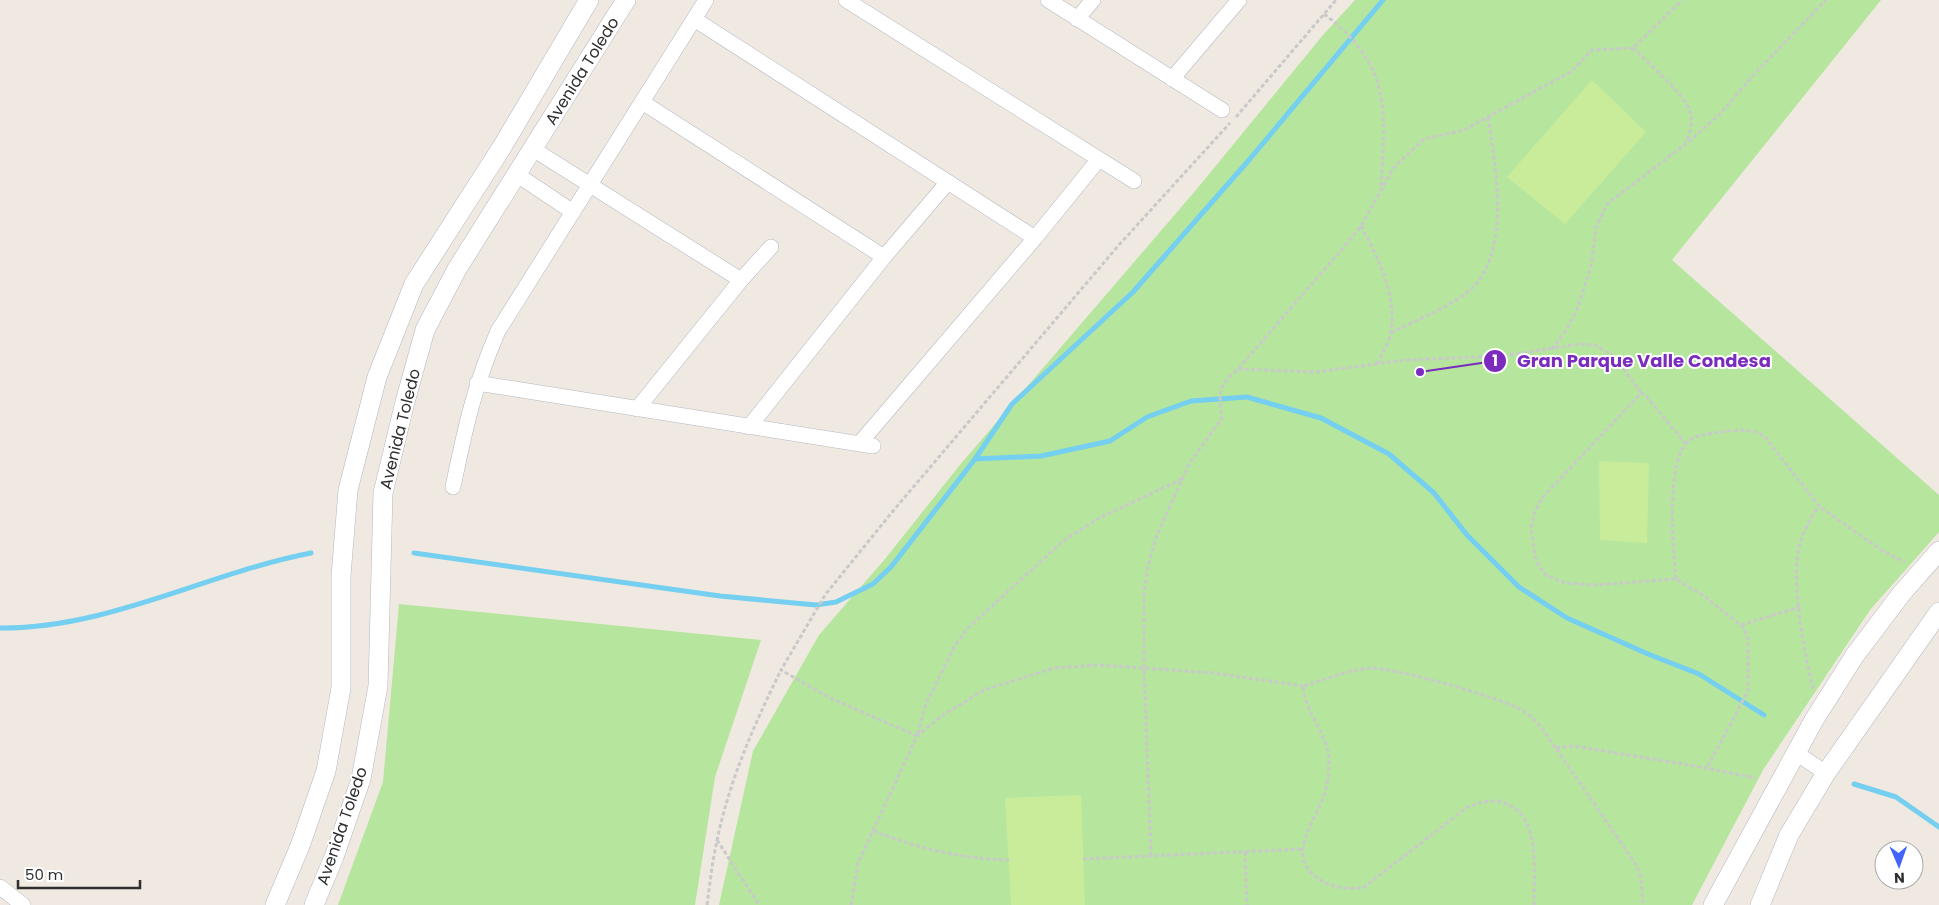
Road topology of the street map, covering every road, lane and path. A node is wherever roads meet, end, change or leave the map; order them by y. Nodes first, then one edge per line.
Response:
1 (589, 0) edge
2 (626, 0) edge
3 (706, 0) edge
4 (846, 0) edge
5 (1048, 0) edge
6 (1093, 0) edge
7 (1239, 0) edge
8 (1336, 0) edge
9 (1682, 0) edge
10 (1826, 0) edge
11 (1324, 14) junction
12 (694, 19) junction
13 (1077, 19) junction
14 (1633, 48) junction
15 (1172, 79) junction
16 (642, 102) junction
17 (1222, 110) dead end
18 (1488, 116) junction
19 (1683, 145) junction
20 (502, 147) junction
21 (1099, 159) junction
22 (525, 161) junction
23 (1134, 181) dead end
24 (948, 182) junction
25 (590, 185) junction
26 (1381, 189) junction
27 (573, 212) junction
28 (1361, 226) junction
29 (1035, 238) junction
30 (771, 247) dead end
31 (884, 257) junction
32 (741, 280) junction
33 (1391, 333) junction
34 (1552, 349) junction
35 (1377, 364) junction
36 (1238, 370) junction
37 (477, 383) junction
38 (1641, 393) junction
39 (637, 409) junction
40 (749, 426) junction
41 (1686, 444) junction
42 (1182, 478) junction
43 (453, 487) dead end
44 (1819, 506) junction
45 (1939, 552) edge
46 (1905, 562) dead end
47 (1676, 579) junction
48 (1800, 607) junction
49 (1939, 612) edge
50 (1741, 625) junction
51 (1144, 668) junction
52 (781, 670) junction
53 (1303, 686) junction
54 (1813, 689) dead end
55 (917, 736) junction
56 (1556, 748) junction
57 (1796, 753) junction
58 (1707, 768) junction
59 (1826, 773) junction
60 (1756, 778) dead end
61 (873, 830) junction
62 (717, 840) junction
63 (1303, 849) junction
64 (1245, 852) junction
65 (1151, 856) junction
66 (1083, 859) dead end
67 (1009, 860) dead end
68 (0, 887) edge
69 (23, 905) edge
70 (275, 905) edge
71 (314, 905) edge
72 (707, 905) edge
73 (759, 905) edge
74 (850, 905) edge
75 (1247, 905) edge
76 (1534, 905) edge
77 (1643, 905) edge
78 (1713, 905) edge
79 (1760, 905) edge

1 - 20 street, Avenida Toledo
2 - 22 street, Avenida Toledo
3 - 12 street
4 - 21 street
5 - 13 street
6 - 13 street
7 - 15 street
8 - 11 path
9 - 14 path
10 - 19 path
11 - 26 path
11 - 52 path
12 - 16 street
12 - 24 street
13 - 15 street
14 - 18 path
14 - 19 path
15 - 17 street
16 - 25 street
16 - 31 street
18 - 26 path
18 - 33 path
19 - 34 path
20 - 22 street
20 - 70 street, Avenida Toledo
21 - 23 street
21 - 29 street
22 - 25 street
22 - 27 street
22 - 71 street, Avenida Toledo
24 - 29 street
24 - 31 street
25 - 27 street
25 - 32 street
26 - 28 path
27 - 37 street
28 - 33 path
28 - 36 path
29 - 40 street
30 - 32 street
31 - 40 street
32 - 39 street
33 - 35 path
34 - 35 path
34 - 38 path
35 - 36 path
36 - 42 path
37 - 39 street
37 - 43 street
38 - 41 path
38 - 47 path
39 - 40 street
41 - 44 path
41 - 47 path
42 - 51 path
42 - 55 path
44 - 46 path
44 - 48 path
45 - 57 street
47 - 50 path
48 - 50 path
48 - 54 path
49 - 59 street
50 - 58 path
51 - 53 path
51 - 55 path
51 - 65 path
52 - 55 path
52 - 62 path
53 - 56 path
53 - 63 path
55 - 61 path
56 - 58 path
56 - 77 path
57 - 59 street
57 - 78 street
58 - 60 path
59 - 79 street
61 - 67 path
61 - 74 path
62 - 72 path
62 - 73 path
63 - 64 path
63 - 76 path
64 - 65 path
64 - 75 path
65 - 66 path
68 - 69 street

